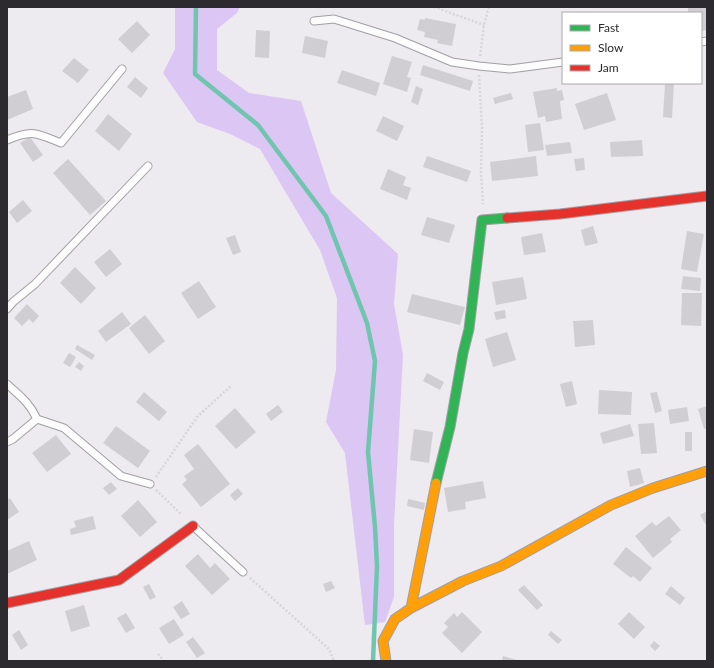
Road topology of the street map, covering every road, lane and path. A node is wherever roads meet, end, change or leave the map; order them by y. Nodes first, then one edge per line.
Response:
1 (434, 7) edge
2 (490, 7) edge
3 (314, 21) dead end
4 (484, 25) junction
5 (562, 62) edge
6 (479, 66) junction
7 (122, 69) dead end
8 (7, 140) edge
9 (148, 166) dead end
10 (707, 196) edge
11 (482, 220) junction
12 (7, 309) edge
13 (7, 384) edge
14 (231, 386) dead end
15 (37, 419) junction
16 (7, 442) edge
17 (707, 471) edge
18 (150, 484) junction
19 (193, 526) junction
20 (243, 572) joint
21 (7, 603) edge
22 (411, 608) junction
23 (158, 654) dead end
24 (164, 661) edge
25 (331, 661) edge
26 (386, 661) edge

1 - 4 path
2 - 4 path
3 - 6 lane
4 - 6 path
5 - 6 lane
6 - 11 path
7 - 8 lane
9 - 12 lane
10 - 11 street
11 - 22 street
13 - 15 lane
14 - 18 path
15 - 16 lane
15 - 18 lane
17 - 22 street
18 - 19 path
19 - 20 lane
19 - 21 street
20 - 25 path
22 - 26 street
23 - 24 path

